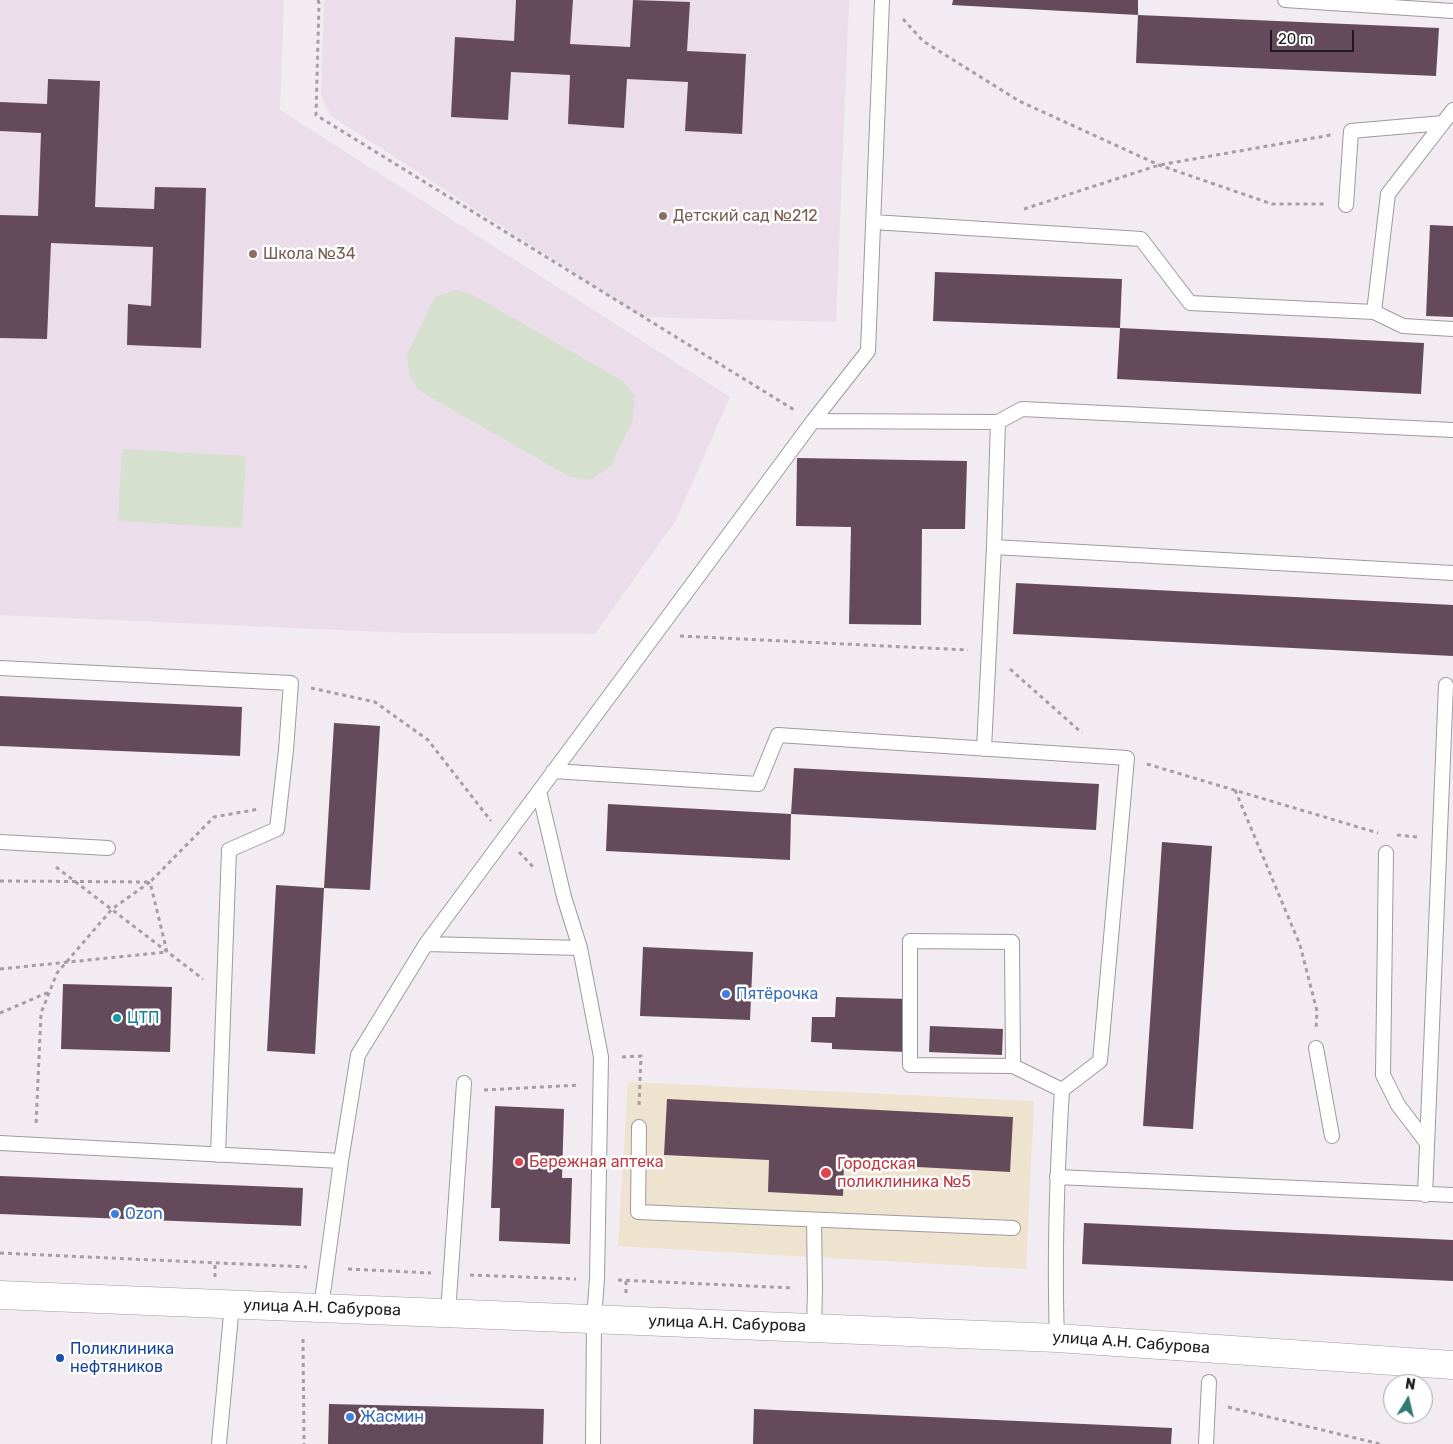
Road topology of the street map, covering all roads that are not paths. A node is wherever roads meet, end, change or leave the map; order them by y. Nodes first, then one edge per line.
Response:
1 (882, 0) edge
2 (1285, 0) edge
3 (1410, 4) edge
4 (1453, 11) edge
5 (1453, 110) edge
6 (1443, 122) junction
7 (1346, 205) road end
8 (873, 222) junction
9 (1374, 312) junction
10 (1453, 329) edge
11 (813, 421) junction
12 (998, 422) junction
13 (1453, 430) edge
14 (994, 547) junction
15 (1453, 573) edge
16 (0, 668) edge
17 (1446, 685) dead end
18 (984, 749) junction
19 (553, 771) junction
20 (539, 791) junction
21 (0, 842) edge
22 (108, 848) dead end
23 (1386, 853) dead end
24 (426, 944) junction
25 (580, 948) junction
26 (1316, 1048) road end
27 (1013, 1066) junction
28 (464, 1087) road end
29 (1062, 1090) junction
30 (639, 1127) road end
31 (1332, 1136) dead end
32 (0, 1143) edge
33 (1427, 1143) junction
34 (218, 1155) junction
35 (341, 1161) junction
36 (1057, 1177) junction
37 (1425, 1195) junction
38 (1453, 1196) edge
39 (814, 1220) junction
40 (1013, 1228) dead end
41 (0, 1295) edge
42 (232, 1304) junction
43 (321, 1308) junction
44 (448, 1313) junction
45 (594, 1319) junction
46 (814, 1328) junction
47 (1057, 1338) junction
48 (1453, 1365) edge
49 (1209, 1382) dead end
50 (219, 1444) edge
51 (593, 1444) edge
52 (1206, 1444) edge

1 - 8 lane
2 - 3 lane
3 - 4 lane
5 - 6 lane
6 - 7 lane
6 - 9 lane
8 - 9 lane
8 - 11 lane
9 - 10 lane
11 - 12 lane
11 - 19 lane
12 - 13 lane
12 - 14 lane
14 - 15 lane
14 - 18 lane
16 - 34 lane
17 - 33 lane
18 - 19 lane
18 - 29 lane
19 - 20 lane
20 - 24 lane
20 - 25 lane
21 - 22 lane
23 - 33 lane
24 - 25 lane
24 - 35 lane
25 - 45 lane
26 - 31 lane
27 - 27 lane
27 - 29 lane
28 - 44 lane
29 - 36 lane
30 - 39 lane
32 - 34 lane
33 - 37 lane
34 - 35 lane
35 - 43 lane
36 - 37 lane
36 - 47 lane
37 - 38 lane
39 - 40 lane
39 - 46 lane
41 - 42 street, улица А.Н. Сабурова
42 - 43 street, улица А.Н. Сабурова
42 - 50 lane
43 - 44 street, улица А.Н. Сабурова
44 - 45 street, улица А.Н. Сабурова
45 - 46 street, улица А.Н. Сабурова
45 - 51 lane
46 - 47 street, улица А.Н. Сабурова
47 - 48 street, улица А.Н. Сабурова
49 - 52 lane

